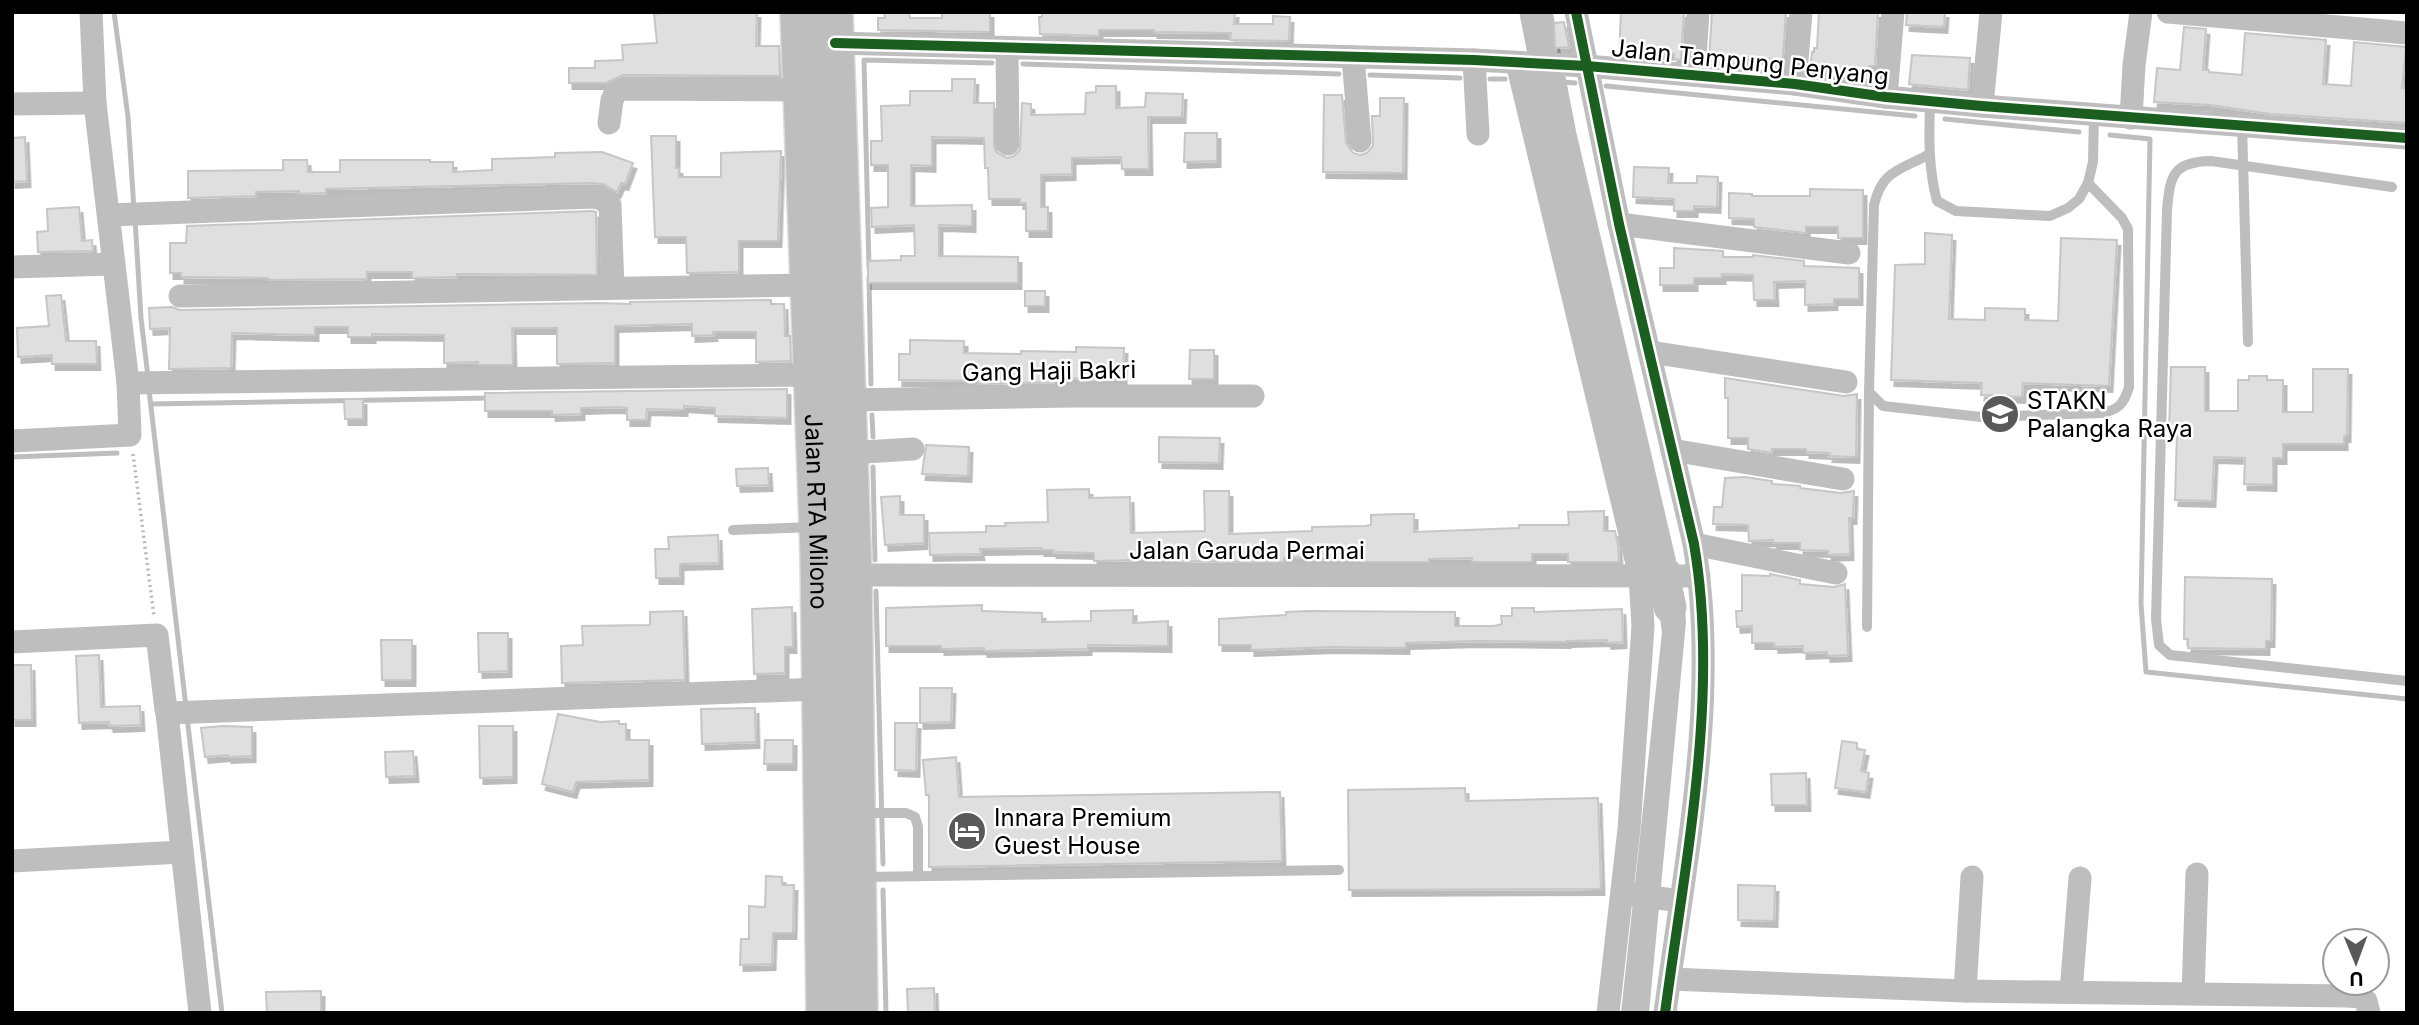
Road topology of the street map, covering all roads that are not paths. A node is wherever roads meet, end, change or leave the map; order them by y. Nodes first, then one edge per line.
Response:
1 (91, 12) edge
2 (799, 12) edge
3 (1576, 12) edge
4 (1698, 12) edge
5 (1801, 12) edge
6 (1892, 12) edge
7 (1991, 12) edge
8 (2141, 12) edge
9 (2168, 12) edge
10 (835, 28) edge
11 (2407, 33) edge
12 (1007, 48) junction
13 (1353, 57) junction
14 (1474, 60) junction
15 (1536, 63) junction
16 (1587, 66) junction
17 (1694, 75) junction
18 (1795, 84) junction
19 (801, 90) junction
20 (1886, 97) junction
21 (1930, 101) junction
22 (95, 103) junction
23 (12, 104) edge
24 (1982, 106) junction
25 (2094, 115) junction
26 (2131, 117) junction
27 (609, 123) dead end
28 (2242, 124) junction
29 (1478, 134) dead end
30 (2407, 138) edge
31 (1360, 141) dead end
32 (1008, 144) dead end
33 (1928, 155) junction
34 (2243, 166) junction
35 (2088, 183) junction
36 (2392, 187) dead end
37 (124, 214) junction
38 (1619, 224) junction
39 (1849, 253) dead end
40 (113, 264) junction
41 (12, 267) edge
42 (809, 285) junction
43 (613, 288) junction
44 (180, 296) dead end
45 (2248, 342) dead end
46 (1650, 352) junction
47 (812, 376) junction
48 (1846, 382) dead end
49 (142, 383) junction
50 (1869, 392) junction
51 (1253, 396) dead end
52 (847, 400) junction
53 (12, 441) edge
54 (913, 449) dead end
55 (1672, 450) junction
56 (848, 453) junction
57 (1843, 480) dead end
58 (818, 527) junction
59 (733, 530) dead end
60 (1694, 544) junction
61 (1836, 573) dead end
62 (853, 575) junction
63 (1648, 576) junction
64 (1690, 576) junction
65 (1867, 627) dead end
66 (12, 642) edge
67 (2407, 681) edge
68 (820, 689) junction
69 (181, 712) junction
70 (856, 813) junction
71 (182, 852) junction
72 (12, 860) edge
73 (1339, 870) dead end
74 (2197, 874) dead end
75 (918, 876) junction
76 (857, 877) junction
77 (1972, 877) dead end
78 (2080, 878) dead end
79 (1627, 893) junction
80 (1675, 900) junction
81 (1670, 979) junction
82 (1965, 990) junction
83 (2071, 992) junction
84 (2193, 994) junction
85 (200, 1013) edge
86 (825, 1013) edge
87 (859, 1013) edge
88 (1608, 1013) edge
89 (1665, 1013) edge
90 (2369, 1013) edge

1 - 22 street
2 - 19 highway, Jalan RTA Milono
3 - 16 street
4 - 17 street
5 - 18 street
6 - 20 street
7 - 24 street
8 - 26 street
9 - 11 street
10 - 12 street, Jalan Tampung Penyang
10 - 52 highway, Jalan RTA Milono
12 - 13 street, Jalan Tampung Penyang
12 - 32 street
13 - 14 street, Jalan Tampung Penyang
13 - 31 street
14 - 15 street, Jalan Tampung Penyang
14 - 29 street
15 - 16 street, Jalan Tampung Penyang
15 - 63 street
16 - 17 street, Jalan Tampung Penyang
16 - 38 street
17 - 18 street, Jalan Tampung Penyang
18 - 20 street, Jalan Tampung Penyang
19 - 27 street
19 - 42 highway, Jalan RTA Milono
20 - 21 street, Jalan Tampung Penyang
21 - 24 street, Jalan Tampung Penyang
21 - 33 lane
22 - 23 street
22 - 37 street
24 - 25 street, Jalan Tampung Penyang
25 - 26 street, Jalan Tampung Penyang
25 - 35 lane
26 - 28 street, Jalan Tampung Penyang
28 - 30 street, Jalan Tampung Penyang
28 - 34 lane
33 - 35 lane
33 - 50 lane
34 - 36 lane
34 - 45 lane
34 - 67 lane
35 - 50 lane
37 - 40 street
37 - 43 street
38 - 39 street
38 - 46 street
40 - 41 street
40 - 49 street
42 - 43 street
42 - 47 highway, Jalan RTA Milono
43 - 44 street
46 - 48 street
46 - 55 street
47 - 49 street
47 - 58 highway, Jalan RTA Milono
49 - 53 street
50 - 65 lane
51 - 52 street, Gang Haji Bakri
52 - 56 highway, Jalan RTA Milono
54 - 56 street
55 - 57 street
55 - 60 street
56 - 62 highway, Jalan RTA Milono
58 - 59 lane
58 - 68 highway, Jalan RTA Milono
60 - 61 street
60 - 64 street
62 - 63 street, Jalan Garuda Permai
62 - 70 highway, Jalan RTA Milono
63 - 64 street, Jalan Garuda Permai
63 - 79 street
64 - 80 street
66 - 69 street
68 - 69 street
68 - 86 highway, Jalan RTA Milono
69 - 71 street
70 - 75 lane
70 - 76 highway, Jalan RTA Milono
71 - 72 street
71 - 85 street
73 - 75 lane
74 - 84 street
75 - 76 lane
76 - 87 highway, Jalan RTA Milono
77 - 82 street
78 - 83 street
79 - 80 street
79 - 88 street
80 - 81 street
81 - 82 street
81 - 89 street
82 - 83 street
83 - 84 street
84 - 90 street

